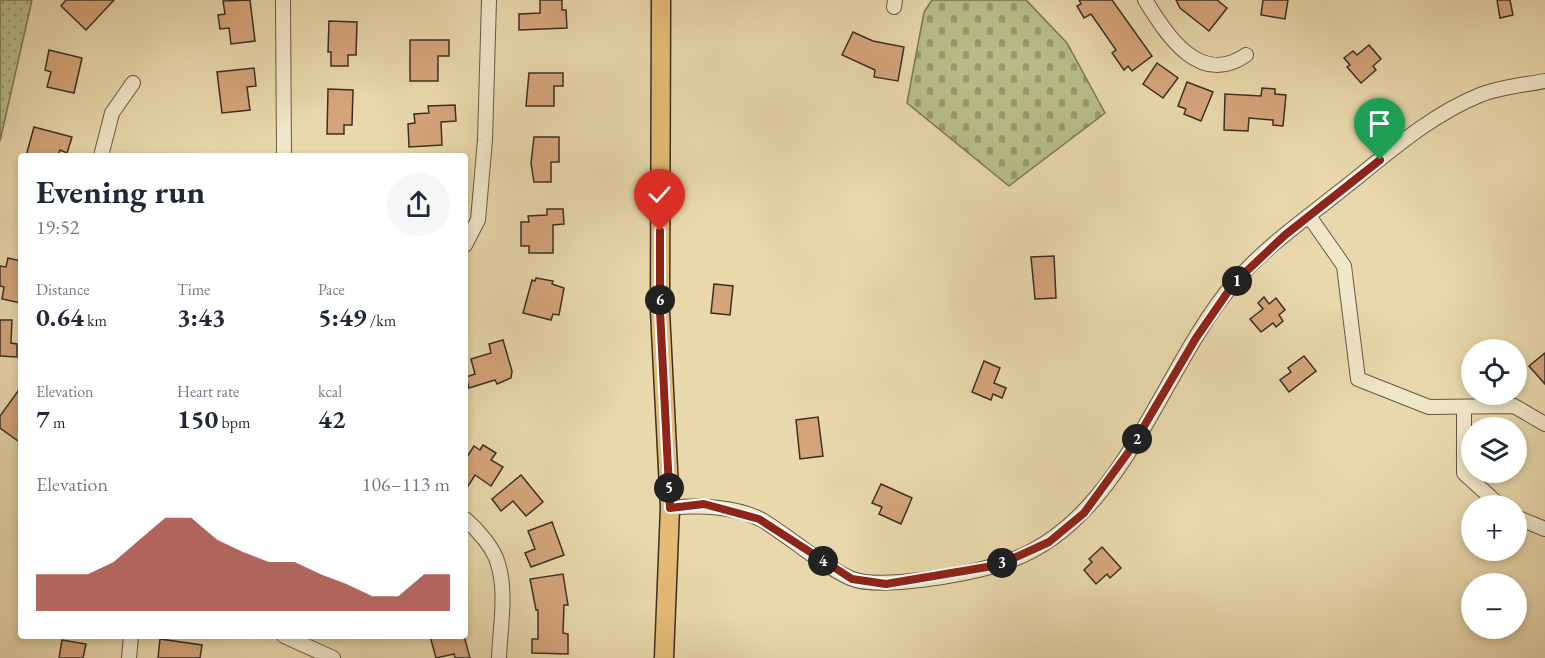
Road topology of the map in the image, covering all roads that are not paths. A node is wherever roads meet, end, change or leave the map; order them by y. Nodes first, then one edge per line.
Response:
1 (283, 0) edge
2 (489, 0) edge
3 (661, 0) edge
4 (1145, 0) edge
5 (1246, 55) dead end
6 (1545, 81) edge
7 (133, 83) dead end
8 (102, 153) edge
9 (284, 153) edge
10 (1309, 216) junction
11 (468, 239) edge
12 (1464, 406) junction
13 (1545, 424) edge
14 (1488, 495) edge
15 (670, 508) junction
16 (468, 522) edge
17 (1527, 522) edge
18 (1545, 529) edge
19 (131, 639) edge
20 (291, 639) edge
21 (129, 658) edge
22 (333, 658) edge
23 (499, 658) edge
24 (664, 658) edge

1 - 9 street
2 - 11 street
3 - 15 main road
4 - 5 street
6 - 10 street
7 - 8 street
10 - 12 street
10 - 15 street
12 - 13 street
12 - 14 street
15 - 24 main road
16 - 23 street
17 - 18 street
19 - 21 street
20 - 22 street

